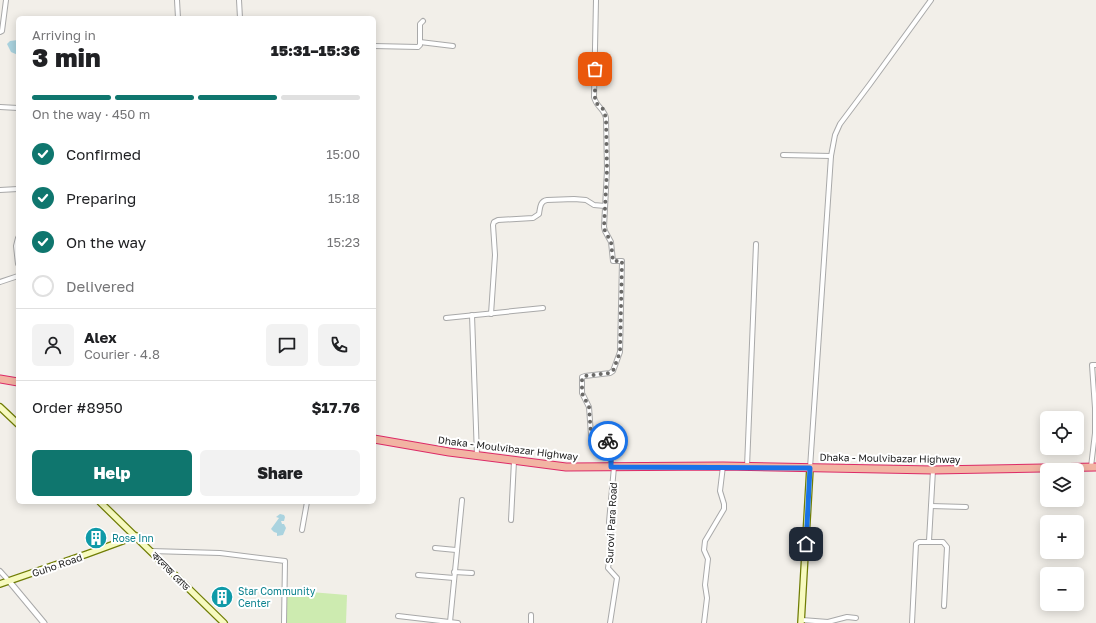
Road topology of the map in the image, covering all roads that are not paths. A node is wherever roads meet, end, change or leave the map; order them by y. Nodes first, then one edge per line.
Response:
1 (6, 0) edge
2 (177, 0) edge
3 (239, 0) edge
4 (596, 0) edge
5 (931, 0) edge
6 (178, 16) edge
7 (240, 16) edge
8 (423, 20) dead end
9 (0, 32) edge
10 (420, 42) junction
11 (376, 46) edge
12 (453, 46) dead end
13 (0, 107) edge
14 (16, 108) edge
15 (783, 155) dead end
16 (831, 156) junction
17 (16, 189) edge
18 (0, 190) edge
19 (605, 206) junction
20 (756, 244) dead end
21 (16, 277) edge
22 (0, 282) edge
23 (544, 308) dead end
24 (491, 314) junction
25 (472, 315) junction
26 (446, 318) dead end
27 (1096, 365) edge
28 (0, 379) edge
29 (16, 382) edge
30 (0, 407) edge
31 (16, 422) edge
32 (376, 439) edge
33 (477, 456) junction
34 (514, 461) junction
35 (722, 466) junction
36 (747, 466) junction
37 (613, 467) junction
38 (1094, 467) edge
39 (810, 468) junction
40 (933, 470) junction
41 (462, 500) dead end
42 (102, 504) edge
43 (307, 504) edge
44 (931, 506) junction
45 (966, 507) dead end
46 (511, 520) dead end
47 (302, 530) dead end
48 (136, 536) junction
49 (929, 541) junction
50 (435, 548) dead end
51 (456, 550) junction
52 (151, 551) junction
53 (0, 571) edge
54 (454, 572) junction
55 (472, 573) dead end
56 (418, 575) dead end
57 (454, 578) junction
58 (9, 581) junction
59 (0, 584) edge
60 (944, 606) dead end
61 (531, 615) dead end
62 (398, 616) dead end
63 (405, 616) junction
64 (856, 618) dead end
65 (450, 622) edge
66 (801, 622) edge
67 (44, 623) edge
68 (224, 623) edge
69 (284, 623) edge
70 (404, 623) edge
71 (458, 623) edge
72 (531, 623) edge
73 (610, 623) edge
74 (704, 623) edge
75 (912, 623) edge

1 - 9 street
2 - 6 street
3 - 7 street
4 - 19 street
5 - 16 street
8 - 10 street
10 - 11 street
10 - 12 street
13 - 14 street
15 - 16 street
16 - 39 street
17 - 18 street
19 - 24 street
19 - 37 street
20 - 36 street
21 - 22 street
23 - 24 street
24 - 25 street
25 - 26 street
25 - 33 street
27 - 38 street
28 - 29 highway
30 - 31 main road
32 - 33 highway, Dhaka - Moulvibazar Highway
33 - 34 highway, Dhaka - Moulvibazar Highway
34 - 37 highway, Dhaka - Moulvibazar Highway
34 - 46 street
35 - 36 highway, Dhaka - Moulvibazar Highway
35 - 37 highway, Dhaka - Moulvibazar Highway
35 - 74 street
36 - 39 highway, Dhaka - Moulvibazar Highway
37 - 73 street, Surovi Para Road
38 - 40 highway, Dhaka - Moulvibazar Highway
39 - 40 highway, Dhaka - Moulvibazar Highway
39 - 66 main road
40 - 44 street
41 - 51 street
42 - 48 main road, কলেজ রোড
43 - 47 street
44 - 45 street
44 - 49 street
48 - 52 main road, কলেজ রোড
48 - 58 main road, Guho Road
49 - 60 street
49 - 75 street
50 - 51 street
51 - 54 street
52 - 68 main road, কলেজ রোড
52 - 69 street
53 - 58 street
54 - 55 street
54 - 57 street
56 - 57 street
57 - 65 street
58 - 59 main road, Guho Road
58 - 67 street
61 - 72 street
62 - 63 street
63 - 65 street
63 - 70 street
64 - 66 street
65 - 71 street

